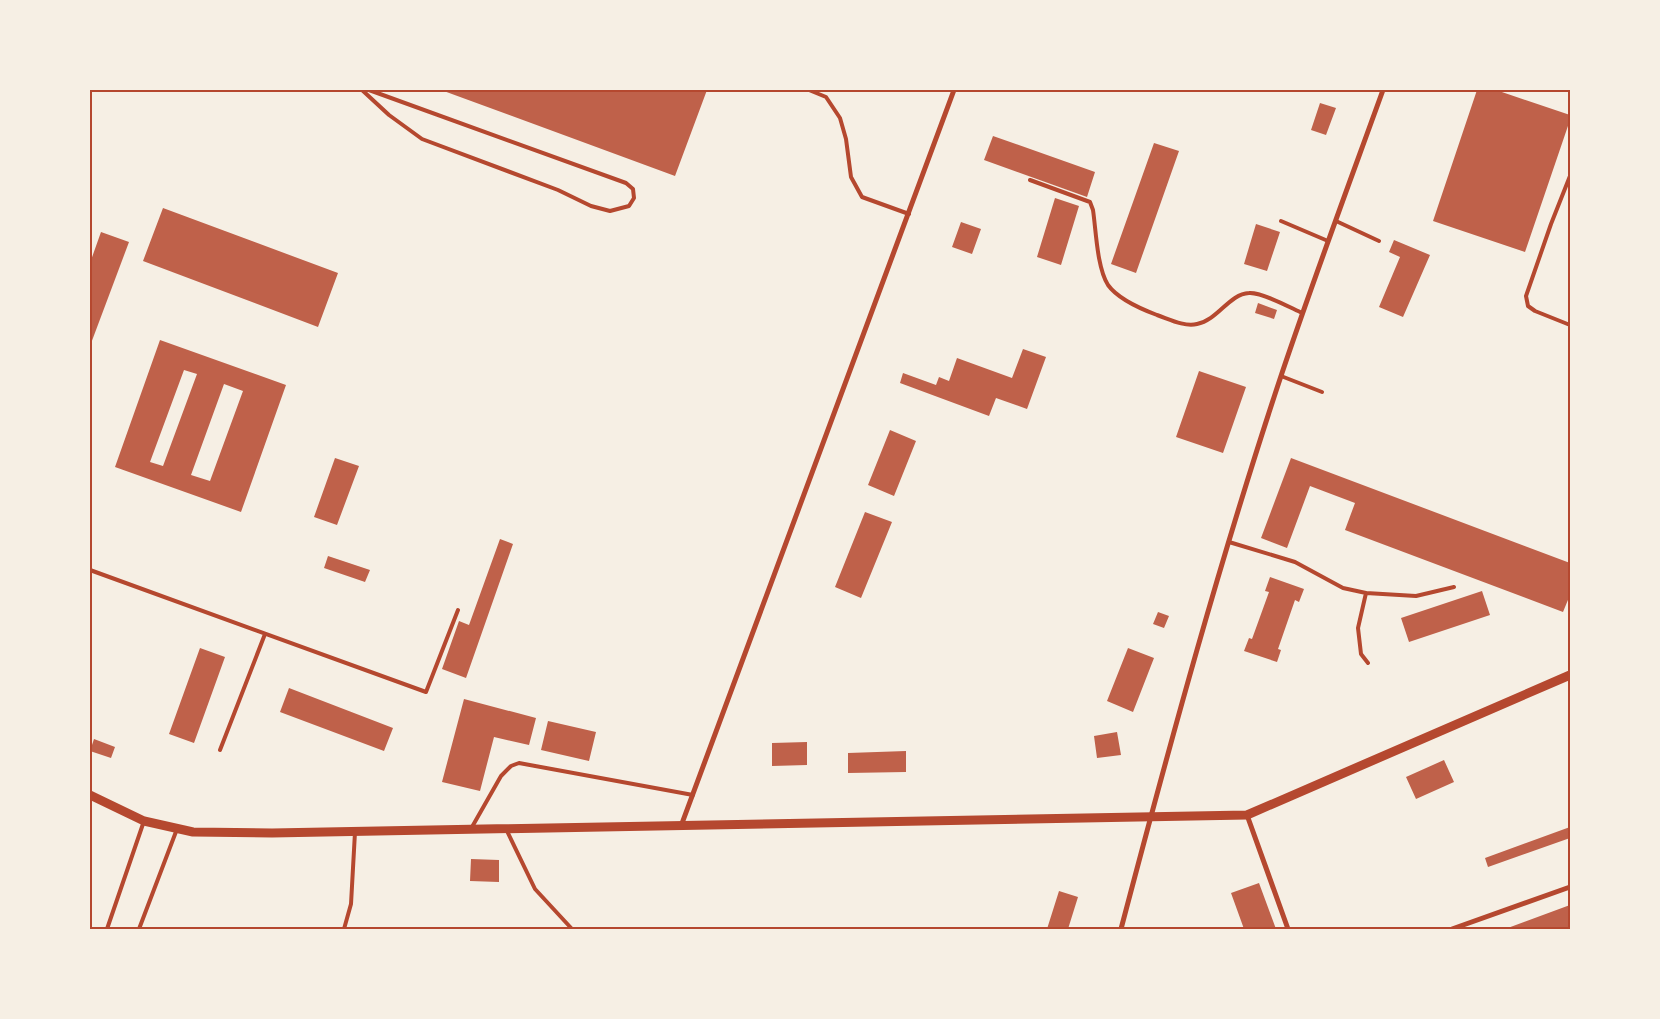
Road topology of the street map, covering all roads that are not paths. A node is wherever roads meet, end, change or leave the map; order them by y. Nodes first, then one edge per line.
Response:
1 (362, 90) edge
2 (369, 90) edge
3 (808, 90) edge
4 (954, 90) edge
5 (1383, 90) edge
6 (817, 91) edge
7 (1570, 176) edge
8 (1030, 180) dead end
9 (909, 214) junction
10 (1281, 221) dead end
11 (1336, 221) junction
12 (1328, 241) junction
13 (1379, 241) dead end
14 (1302, 313) junction
15 (1570, 325) edge
16 (1281, 376) junction
17 (1322, 392) dead end
18 (1229, 542) junction
19 (90, 570) edge
20 (1454, 586) dead end
21 (1366, 593) junction
22 (458, 610) dead end
23 (265, 634) junction
24 (1368, 663) dead end
25 (1570, 675) edge
26 (220, 750) dead end
27 (693, 794) junction
28 (90, 795) edge
29 (1247, 815) junction
30 (1150, 818) junction
31 (144, 821) junction
32 (681, 826) junction
33 (177, 829) junction
34 (471, 829) junction
35 (506, 829) junction
36 (355, 831) junction
37 (1570, 887) edge
38 (107, 929) edge
39 (139, 929) edge
40 (344, 929) edge
41 (572, 929) edge
42 (1121, 929) edge
43 (1288, 929) edge
44 (1452, 929) edge

1 - 2 lane
3 - 6 lane
4 - 9 street
5 - 11 street
6 - 9 lane
7 - 15 lane
8 - 14 lane
9 - 27 street
10 - 12 lane
11 - 12 street
11 - 13 lane
12 - 14 street
14 - 16 street
16 - 17 lane
16 - 18 street
18 - 21 lane
18 - 30 street
19 - 23 lane
20 - 21 lane
21 - 24 lane
22 - 23 lane
23 - 26 lane
25 - 29 street
27 - 32 street
27 - 34 lane
28 - 31 street
29 - 30 street
29 - 43 street
30 - 32 street
30 - 42 street
31 - 33 street
31 - 38 lane
32 - 35 street
33 - 36 street
33 - 39 lane
34 - 35 street
34 - 36 street
35 - 41 lane
36 - 40 lane
37 - 44 street

